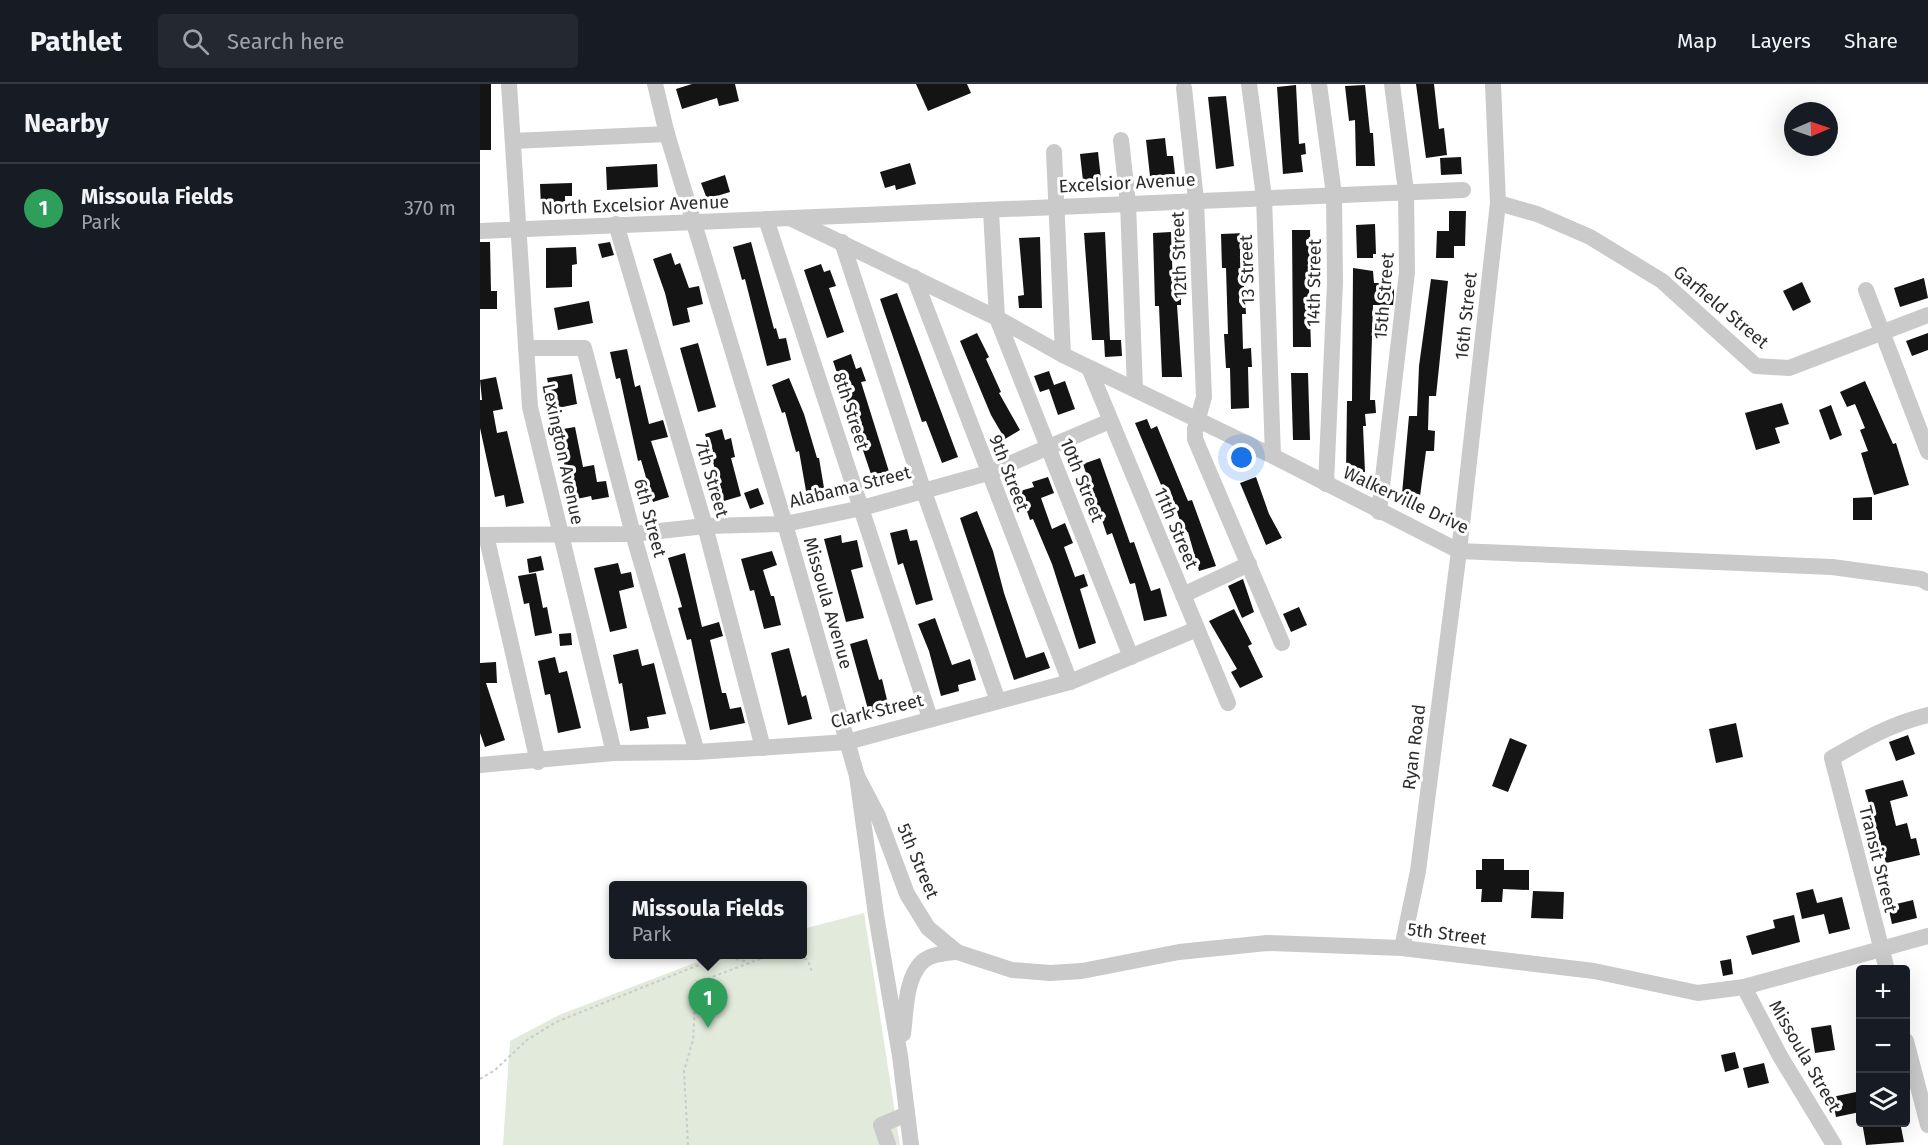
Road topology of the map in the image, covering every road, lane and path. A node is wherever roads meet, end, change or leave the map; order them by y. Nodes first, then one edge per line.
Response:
1 (509, 84) edge
2 (655, 84) edge
3 (1249, 84) edge
4 (1319, 84) edge
5 (1392, 84) edge
6 (1493, 84) edge
7 (1184, 88) dead end
8 (667, 134) junction
9 (1121, 140) dead end
10 (513, 141) junction
11 (1054, 152) dead end
12 (1463, 190) dead end
13 (1406, 191) junction
14 (1334, 194) junction
15 (1264, 197) junction
16 (1196, 200) junction
17 (1128, 203) junction
18 (1498, 203) junction
19 (1056, 206) junction
20 (992, 211) junction
21 (766, 219) junction
22 (792, 219) junction
23 (694, 222) junction
24 (616, 224) junction
25 (519, 230) junction
26 (480, 231) edge
27 (842, 242) junction
28 (914, 278) junction
29 (1866, 291) dead end
30 (1928, 315) edge
31 (997, 318) junction
32 (1881, 331) junction
33 (526, 348) junction
34 (1063, 355) junction
35 (1089, 368) junction
36 (1135, 389) junction
37 (1198, 419) junction
38 (1110, 421) junction
39 (1048, 447) junction
40 (1928, 452) edge
41 (1273, 456) junction
42 (988, 473) junction
43 (1326, 484) junction
44 (923, 489) junction
45 (862, 508) junction
46 (1379, 512) junction
47 (785, 524) junction
48 (705, 526) junction
49 (633, 534) junction
50 (483, 535) edge
51 (560, 536) junction
52 (1459, 550) junction
53 (1249, 564) junction
54 (1928, 583) edge
55 (1183, 595) junction
56 (1197, 629) junction
57 (1282, 643) dead end
58 (1131, 657) junction
59 (1070, 682) junction
60 (998, 701) junction
61 (1228, 703) dead end
62 (1928, 716) edge
63 (930, 718) junction
64 (847, 742) junction
65 (763, 748) junction
66 (697, 752) junction
67 (614, 753) junction
68 (538, 762) junction
69 (480, 765) edge
70 (857, 776) junction
71 (1928, 936) edge
72 (1402, 948) junction
73 (1881, 948) junction
74 (957, 951) junction
75 (720, 959) edge
76 (735, 959) edge
77 (757, 959) edge
78 (805, 959) edge
79 (748, 962) junction
80 (1886, 965) edge
81 (812, 972) dead end
82 (1744, 987) junction
83 (900, 1056) junction
84 (1910, 1059) edge
85 (480, 1079) edge
86 (907, 1114) junction
87 (1928, 1125) edge
88 (688, 1145) edge
89 (888, 1145) edge
90 (910, 1145) edge
91 (1834, 1145) edge

1 - 10 street, Lexington Avenue
2 - 8 street, Missoula Avenue
3 - 15 street, 13 Street
4 - 14 street, 14th Street
5 - 13 street, 15th Street
6 - 18 street, 16th Street
7 - 16 street, 12th Street
8 - 10 street
8 - 23 street, Missoula Avenue
9 - 17 street
10 - 25 street, Lexington Avenue
11 - 19 street
12 - 13 street, Excelsior Avenue
13 - 14 street, Excelsior Avenue
13 - 46 street, 15th Street
14 - 15 street, Excelsior Avenue
14 - 43 street, 14th Street
15 - 16 street, Excelsior Avenue
15 - 41 street, 13 Street
16 - 17 street, Excelsior Avenue
16 - 37 street, 12th Street
17 - 19 street, Excelsior Avenue
17 - 36 street
18 - 32 street, Garfield Street
18 - 52 street, 16th Street
19 - 20 street, Excelsior Avenue
19 - 34 street
20 - 22 street, Excelsior Avenue
20 - 31 street, 10th Street
21 - 22 street, North Excelsior Avenue
21 - 23 street, North Excelsior Avenue
21 - 45 street, 8th Street
22 - 27 street, Walkerville Drive
23 - 24 street, North Excelsior Avenue
23 - 47 street, Missoula Avenue
24 - 25 street, North Excelsior Avenue
24 - 48 street, 7th Street
25 - 26 street, North Excelsior Avenue
25 - 33 street, Lexington Avenue
27 - 28 street, Walkerville Drive
27 - 44 street
28 - 31 street, Walkerville Drive
28 - 42 street, 9th Street
29 - 32 street
30 - 32 street, Garfield Street
31 - 34 street, Walkerville Drive
31 - 39 street, 10th Street
32 - 40 street
33 - 49 street, 6th Street
33 - 51 street, Lexington Avenue
34 - 35 street, Walkerville Drive
35 - 36 street, Walkerville Drive
35 - 38 street, 11th Street
36 - 37 street, Walkerville Drive
37 - 41 street, Walkerville Drive
37 - 53 street
38 - 39 street, Alabama Street
38 - 55 street, 11th Street
39 - 42 street, Alabama Street
39 - 58 street, 10th Street
41 - 43 street, Walkerville Drive
42 - 44 street, Alabama Street
42 - 59 street, 9th Street
43 - 46 street, Walkerville Drive
44 - 45 street, Alabama Street
44 - 60 street
45 - 47 street, Alabama Street
45 - 63 street, 8th Street
46 - 52 street, Walkerville Drive
47 - 48 street, Alabama Street
47 - 64 street, Missoula Avenue
48 - 49 street, Alabama Street
48 - 65 street, 7th Street
49 - 51 street, Alabama Street
49 - 66 street, 6th Street
50 - 51 street, Alabama Street
50 - 68 street
51 - 67 street, Lexington Avenue
52 - 54 street, Walkerville Drive
52 - 72 street, Ryan Road
53 - 55 street
53 - 57 street
55 - 56 street, 11th Street
56 - 58 street, Clark Street
56 - 61 street, 11th Street
58 - 59 street, Clark Street
59 - 60 street, Clark Street
60 - 63 street, Clark Street
62 - 73 street, Transit Street
63 - 64 street, Clark Street
64 - 65 street, Clark Street
64 - 70 street, Missoula Avenue
65 - 66 street, Clark Street
66 - 67 street, Clark Street
67 - 68 street, Clark Street
68 - 69 street, Clark Street
70 - 74 street, 5th Street
70 - 83 street, Missoula Avenue
71 - 73 street, 5th Street
72 - 74 street, 5th Street
72 - 82 street, 5th Street
73 - 80 street, Transit Street
73 - 82 street, 5th Street
74 - 83 street
75 - 85 path
76 - 79 path
77 - 79 path
78 - 81 path
79 - 88 path
82 - 91 street, Missoula Street
83 - 86 street, Missoula Avenue
84 - 87 street
86 - 89 street
86 - 90 street, Missoula Avenue

